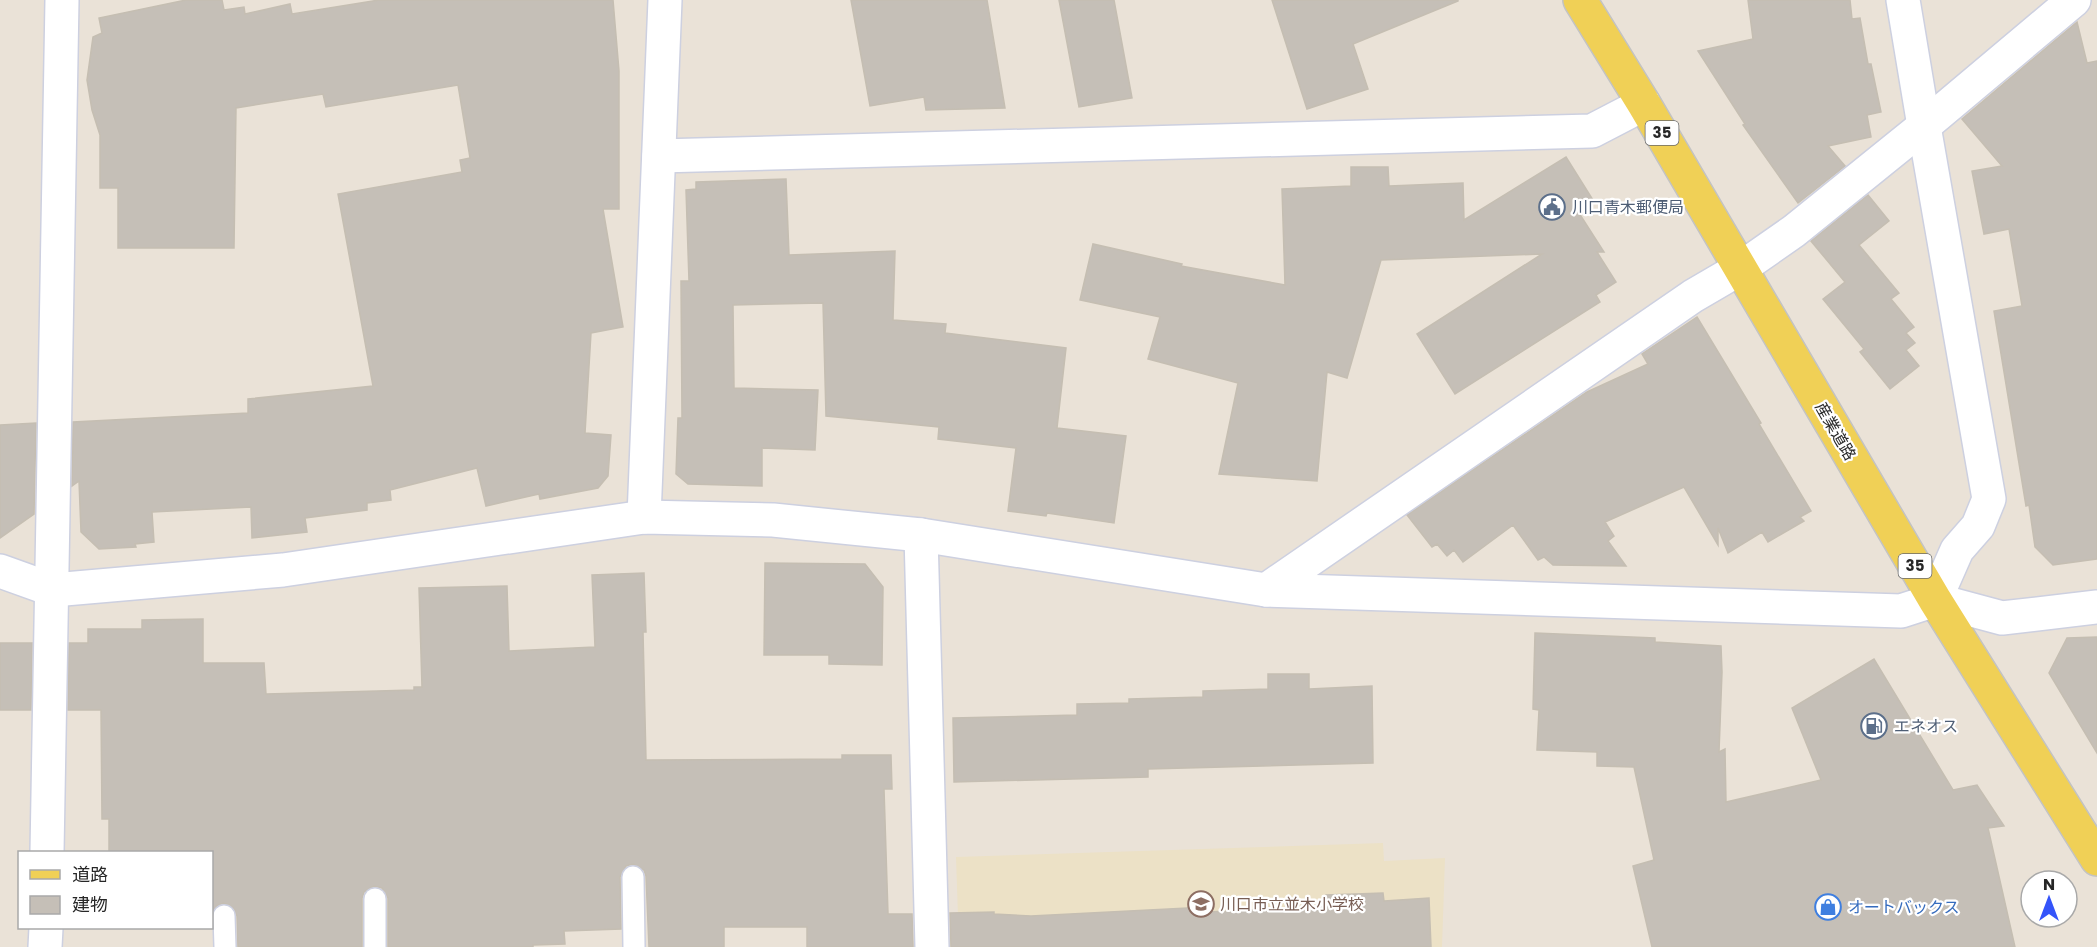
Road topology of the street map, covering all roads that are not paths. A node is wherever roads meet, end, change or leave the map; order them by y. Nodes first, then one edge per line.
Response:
1 (62, 0) edge
2 (665, 0) edge
3 (1580, 0) edge
4 (1903, 0) edge
5 (2074, 0) edge
6 (1644, 104) junction
7 (1924, 126) junction
8 (659, 156) junction
9 (1741, 268) junction
10 (644, 517) junction
11 (921, 536) junction
12 (0, 571) edge
13 (53, 590) junction
14 (1266, 590) junction
15 (1935, 600) junction
16 (2097, 607) edge
17 (47, 851) edge
18 (2097, 859) edge
19 (633, 877) dead end
20 (375, 899) dead end
21 (224, 916) dead end
22 (45, 929) edge
23 (45, 947) edge
24 (225, 947) edge
25 (375, 947) edge
26 (634, 947) edge
27 (932, 947) edge

1 - 13 street
2 - 8 street
3 - 6 main road, 産業道路 / 35
4 - 7 street
5 - 7 street
6 - 8 street
6 - 9 main road, 産業道路 / 35
7 - 9 street
7 - 15 street
8 - 10 street
9 - 14 street
9 - 15 main road, 産業道路 / 35
10 - 11 street
10 - 13 street
11 - 14 street
11 - 27 street
12 - 13 street
13 - 17 street
14 - 15 street
15 - 16 street
15 - 18 main road, 産業道路 / 35
19 - 26 lane
20 - 25 lane
21 - 24 lane
22 - 23 street

